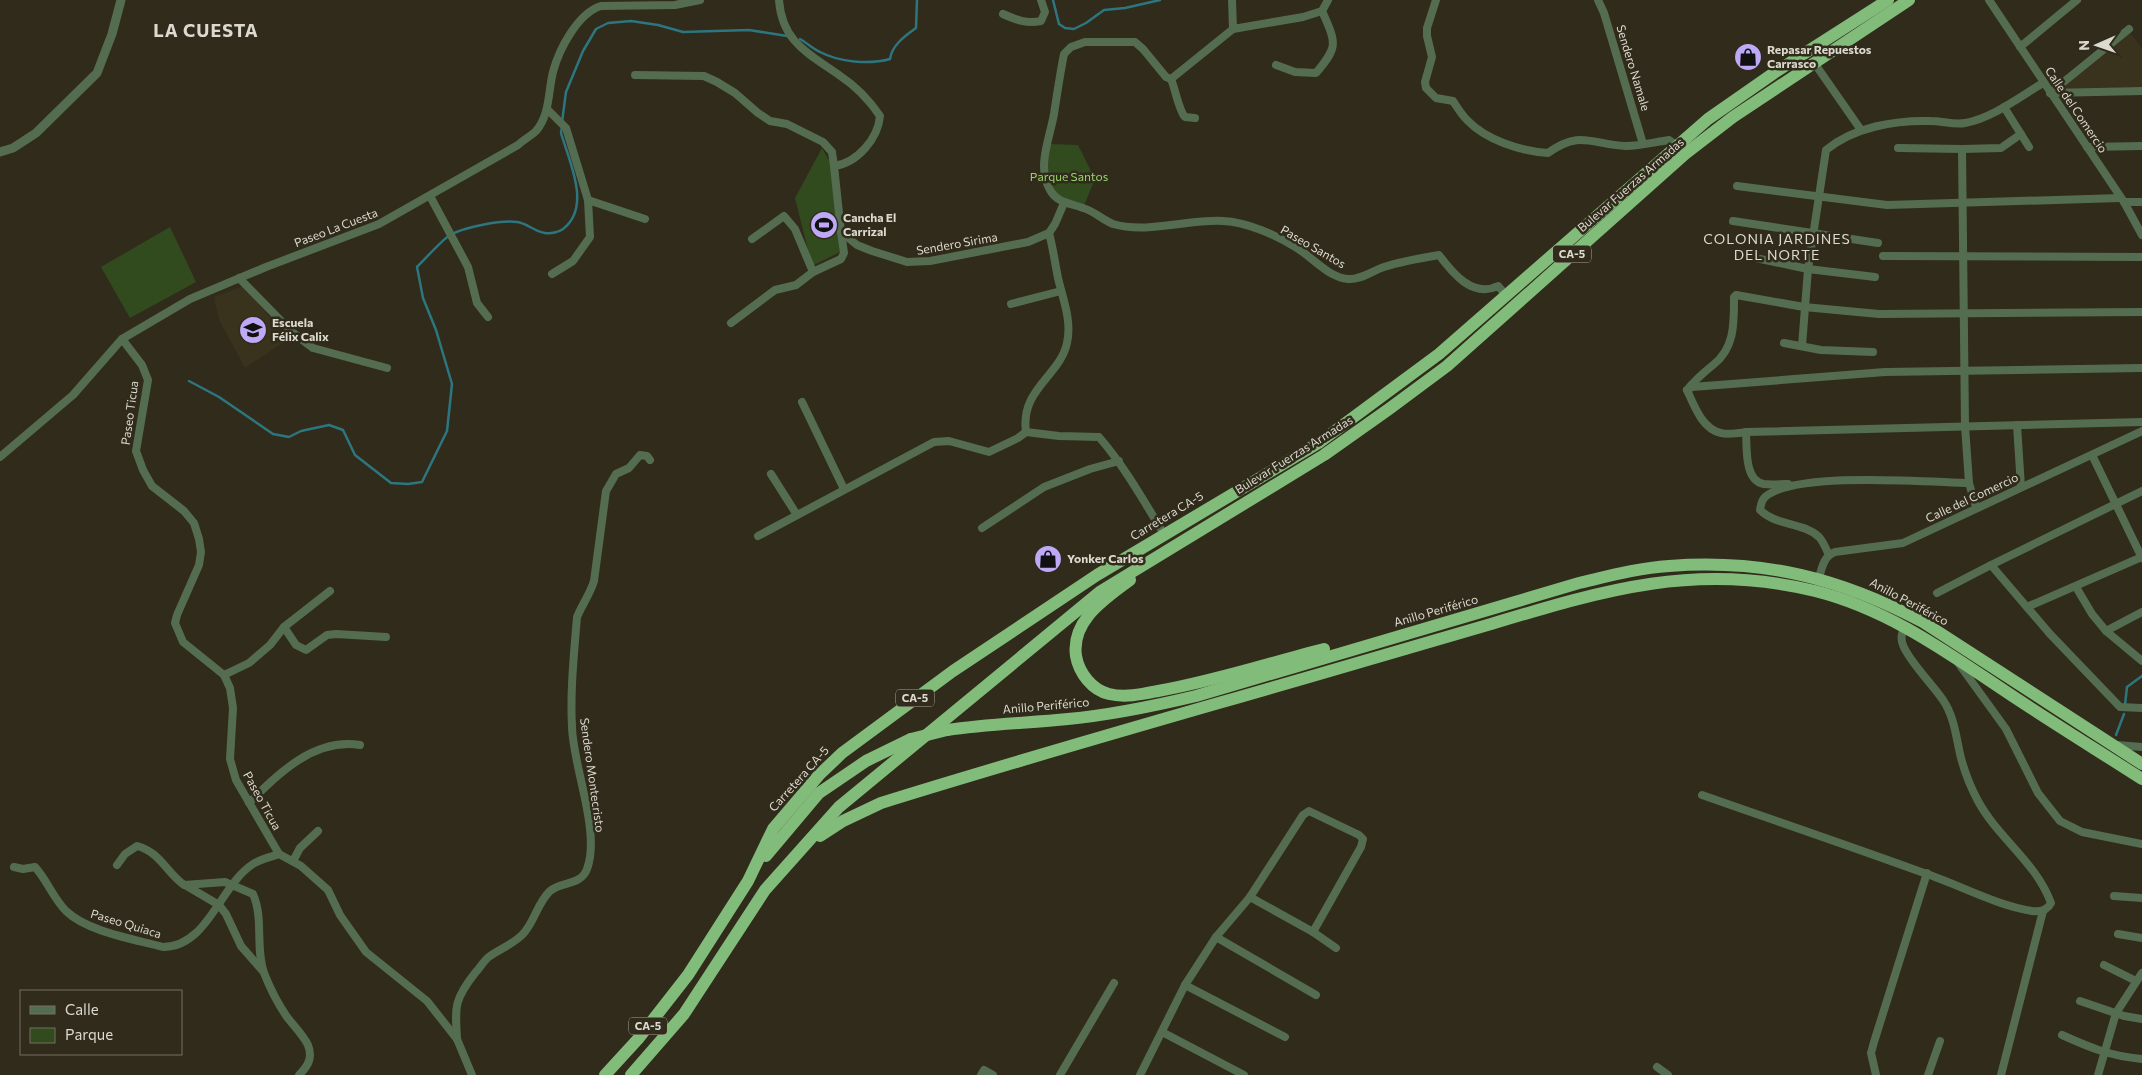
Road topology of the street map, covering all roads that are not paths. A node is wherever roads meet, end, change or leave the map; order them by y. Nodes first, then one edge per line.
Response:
1 (120, 0) edge
2 (700, 0) edge
3 (778, 0) edge
4 (1041, 0) edge
5 (1232, 0) edge
6 (1328, 0) edge
7 (1436, 0) edge
8 (1598, 0) edge
9 (1888, 0) edge
10 (1909, 0) edge
11 (1989, 0) edge
12 (2078, 0) edge
13 (1322, 11) junction
14 (1003, 14) dead end
15 (1233, 29) junction
16 (2129, 29) dead end
17 (2020, 47) junction
18 (1276, 64) dead end
19 (1815, 64) junction
20 (635, 75) dead end
21 (1171, 79) junction
22 (2043, 83) junction
23 (2142, 91) edge
24 (2050, 93) junction
25 (2004, 107) junction
26 (547, 109) junction
27 (1195, 118) dead end
28 (1861, 130) junction
29 (2021, 134) junction
30 (1644, 144) junction
31 (1677, 146) junction
32 (2029, 146) dead end
33 (2142, 146) edge
34 (2087, 147) junction
35 (1898, 148) dead end
36 (1962, 149) junction
37 (0, 152) edge
38 (834, 166) junction
39 (1737, 186) dead end
40 (430, 196) junction
41 (1818, 197) junction
42 (588, 200) junction
43 (2122, 200) junction
44 (1962, 202) junction
45 (2142, 202) edge
46 (1064, 203) junction
47 (645, 219) dead end
48 (1733, 221) dead end
49 (840, 232) junction
50 (1048, 233) junction
51 (1812, 234) junction
52 (2142, 235) edge
53 (752, 239) dead end
54 (1878, 243) dead end
55 (1746, 256) dead end
56 (1883, 256) dead end
57 (2142, 257) edge
58 (1963, 258) junction
59 (1808, 269) junction
60 (813, 272) junction
61 (552, 274) dead end
62 (1875, 276) dead end
63 (239, 278) junction
64 (1061, 290) junction
65 (1506, 295) junction
66 (1010, 304) dead end
67 (1804, 307) junction
68 (2142, 312) edge
69 (1963, 315) junction
70 (488, 317) dead end
71 (731, 323) dead end
72 (122, 338) junction
73 (1784, 343) dead end
74 (1802, 346) junction
75 (1873, 352) dead end
76 (387, 368) dead end
77 (2142, 368) edge
78 (1964, 371) junction
79 (1688, 390) junction
80 (802, 402) dead end
81 (2142, 422) edge
82 (2017, 425) junction
83 (1965, 426) junction
84 (2142, 431) edge
85 (1026, 432) junction
86 (1746, 432) junction
87 (2092, 455) junction
88 (0, 457) edge
89 (650, 460) dead end
90 (1119, 461) junction
91 (771, 474) dead end
92 (1969, 483) junction
93 (1795, 484) junction
94 (2022, 487) junction
95 (844, 489) junction
96 (2142, 491) edge
97 (1220, 500) joint
98 (2115, 504) junction
99 (1976, 507) junction
100 (1235, 508) junction
101 (797, 514) junction
102 (982, 528) dead end
103 (1164, 534) junction
104 (758, 536) dead end
105 (1829, 554) junction
106 (2142, 558) edge
107 (1991, 565) junction
108 (1819, 578) junction
109 (2076, 587) junction
110 (330, 590) dead end
111 (1937, 593) dead end
112 (2027, 607) junction
113 (2142, 612) edge
114 (1438, 625) junction
115 (1905, 626) junction
116 (284, 627) junction
117 (2106, 632) junction
118 (386, 637) dead end
119 (1952, 654) junction
120 (2142, 661) edge
121 (224, 675) junction
122 (2142, 708) edge
123 (360, 745) dead end
124 (2111, 745) junction
125 (2142, 747) edge
126 (2142, 764) edge
127 (2142, 779) edge
128 (1702, 795) dead end
129 (249, 803) junction
130 (318, 831) dead end
131 (808, 844) junction
132 (2142, 844) edge
133 (278, 854) junction
134 (292, 861) junction
135 (117, 865) dead end
136 (14, 867) dead end
137 (1927, 874) junction
138 (748, 881) junction
139 (232, 884) junction
140 (184, 885) junction
141 (2114, 896) dead end
142 (1250, 897) junction
143 (2142, 898) edge
144 (219, 905) junction
145 (2043, 911) junction
146 (1313, 932) junction
147 (2118, 934) dead end
148 (1216, 937) junction
149 (2142, 938) edge
150 (1336, 948) dead end
151 (2104, 965) dead end
152 (264, 971) junction
153 (2140, 976) edge
154 (1114, 983) dead end
155 (1185, 985) junction
156 (1316, 995) dead end
157 (2080, 1001) dead end
158 (2116, 1013) junction
159 (2142, 1019) edge
160 (1162, 1032) junction
161 (2062, 1035) dead end
162 (1285, 1037) dead end
163 (456, 1039) junction
164 (1940, 1041) dead end
165 (2104, 1053) junction
166 (2142, 1059) edge
167 (1657, 1067) dead end
168 (636, 1072) edge
169 (299, 1075) edge
170 (472, 1075) edge
171 (605, 1075) edge
172 (982, 1075) edge
173 (993, 1075) edge
174 (1060, 1075) edge
175 (1140, 1075) edge
176 (1244, 1075) edge
177 (1668, 1075) edge
178 (1876, 1075) edge
179 (1928, 1075) edge
180 (2001, 1075) edge
181 (2098, 1075) edge

1 - 37 street
2 - 26 street, Paseo La Cuesta
3 - 38 street
4 - 14 street
5 - 15 street
6 - 13 street
7 - 30 street
8 - 30 street, Sendero Namale
9 - 31 highway, Bulevar Fuerzas Armadas / CA-5
10 - 19 highway, Bulevar Fuerzas Armadas / CA-5
11 - 17 street, Calle del Comercio
12 - 17 street
13 - 15 street
13 - 18 street
15 - 21 street
16 - 24 street
17 - 22 street, Calle del Comercio
19 - 28 street
19 - 100 highway, Bulevar Fuerzas Armadas / CA-5
20 - 38 street
21 - 27 street
21 - 46 street
22 - 24 street, Calle del Comercio
22 - 25 street
23 - 24 street
24 - 34 street, Calle del Comercio
25 - 28 street
25 - 29 street
26 - 40 street, Paseo La Cuesta
26 - 42 street
28 - 41 street
29 - 32 street
29 - 36 street
30 - 31 street
31 - 65 highway, Bulevar Fuerzas Armadas / CA-5
33 - 34 street
34 - 43 street, Calle del Comercio
35 - 36 street
36 - 44 street
38 - 49 street
39 - 41 street
40 - 63 street, Paseo La Cuesta
40 - 70 street
41 - 44 street
41 - 51 street
42 - 47 street
42 - 61 street
43 - 44 street
43 - 45 street
43 - 52 street, Calle del Comercio
44 - 58 street
46 - 50 street
46 - 65 street, Paseo Santos
48 - 51 street
49 - 50 street, Sendero Sirima
49 - 60 street
50 - 64 street
51 - 54 street
51 - 59 street
53 - 60 street
55 - 59 street
56 - 58 street
57 - 58 street
58 - 69 street
59 - 62 street
59 - 67 street
60 - 71 street
63 - 72 street, Paseo La Cuesta
63 - 76 street
64 - 66 street
64 - 85 street
65 - 97 highway, Bulevar Fuerzas Armadas / CA-5
67 - 69 street
67 - 74 street
67 - 79 street
68 - 69 street
69 - 78 street
72 - 88 street, Paseo La Cuesta
72 - 121 street, Paseo Ticua
73 - 74 street
74 - 75 street
77 - 78 street
78 - 79 street
78 - 83 street
79 - 86 street
80 - 95 street
81 - 82 street
82 - 83 street
82 - 94 street
83 - 86 street
83 - 92 street
84 - 87 street, Calle del Comercio
85 - 90 street
85 - 95 street
86 - 93 street
87 - 94 street, Calle del Comercio
87 - 98 street
89 - 163 street, Sendero Montecristo
90 - 102 street
90 - 103 street
91 - 101 street
92 - 93 street
92 - 99 street
93 - 105 street
94 - 99 street, Calle del Comercio
95 - 101 street
96 - 98 street
97 - 103 highway, Carretera CA-5 / CA-5
98 - 106 street
98 - 107 street
99 - 105 street, Calle del Comercio
100 - 114 highway
100 - 131 highway, CA-5
101 - 104 street
103 - 138 highway, Carretera CA-5 / CA-5
105 - 108 street
106 - 109 street
107 - 111 street
107 - 112 street
108 - 114 highway, Anillo Periférico
108 - 124 highway, Anillo Periférico
109 - 112 street
109 - 117 street
110 - 116 street
112 - 122 street
113 - 117 street
114 - 138 highway, Anillo Periférico, bridge
115 - 119 highway, Anillo Periférico
115 - 131 highway, Anillo Periférico
115 - 145 street
116 - 118 street
116 - 121 street
117 - 120 street
119 - 127 highway, Anillo Periférico
119 - 132 street
121 - 129 street, Paseo Ticua
123 - 129 street
124 - 125 street
124 - 126 highway, Anillo Periférico
128 - 137 street
129 - 133 street, Paseo Ticua
130 - 134 street
131 - 168 highway, CA-5
133 - 134 street
133 - 139 street, Paseo Quiaca
134 - 163 street
135 - 140 street
136 - 144 street, Paseo Quiaca
137 - 145 street
137 - 178 street
138 - 171 highway, Carretera CA-5 / CA-5
139 - 140 street
139 - 144 street, Paseo Quiaca
139 - 152 street
140 - 144 street
141 - 143 street
142 - 146 street
142 - 146 street
142 - 148 street
144 - 152 street
145 - 180 street
146 - 150 street
147 - 149 street
148 - 155 street
148 - 156 street
151 - 153 street
152 - 169 street
153 - 158 street
154 - 174 street
155 - 160 street
155 - 162 street
157 - 158 street
158 - 159 street
158 - 165 street
160 - 175 street
160 - 176 street
161 - 165 street
163 - 170 street
164 - 179 street
165 - 166 street
165 - 181 street
167 - 177 street
172 - 173 street

